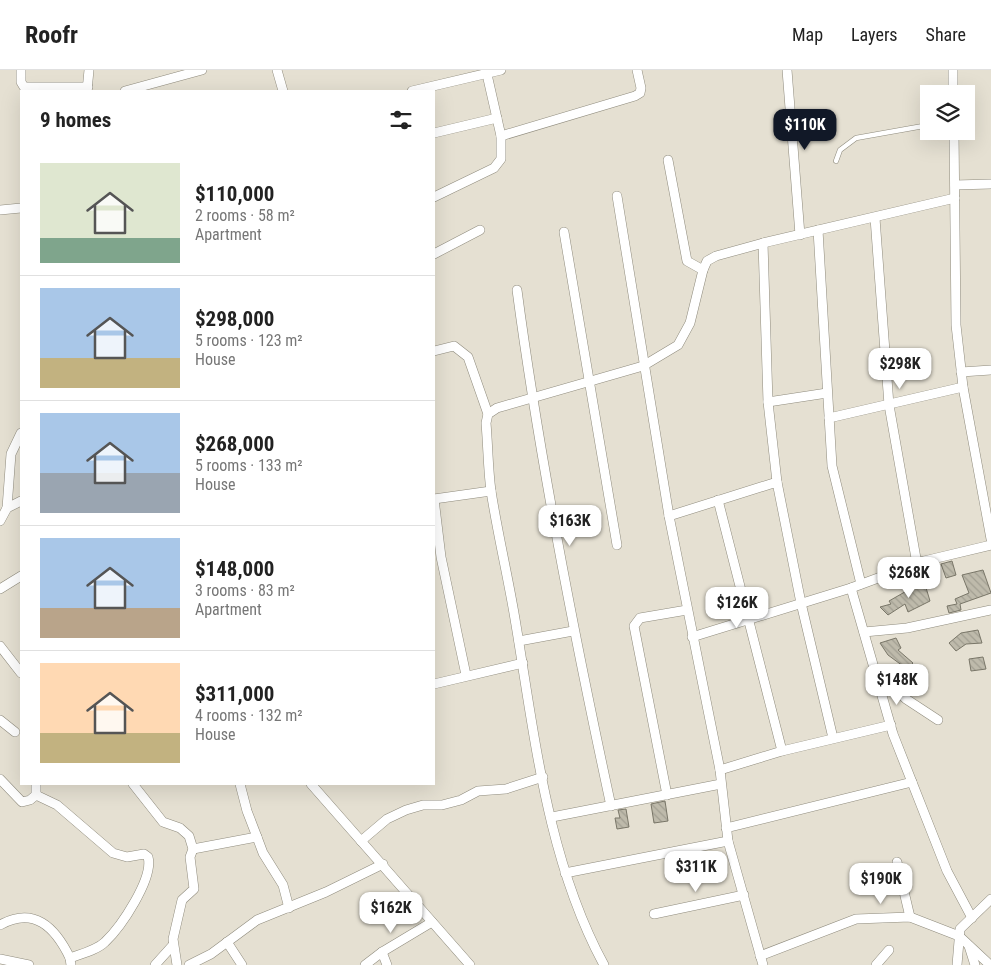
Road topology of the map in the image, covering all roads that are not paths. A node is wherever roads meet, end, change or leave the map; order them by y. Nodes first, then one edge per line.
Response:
1 (21, 70) edge
2 (89, 70) edge
3 (202, 70) edge
4 (277, 70) edge
5 (501, 70) edge
6 (637, 70) edge
7 (787, 70) edge
8 (953, 70) edge
9 (487, 72) edge
10 (954, 85) edge
11 (87, 89) edge
12 (129, 90) edge
13 (283, 90) edge
14 (416, 90) edge
15 (497, 118) junction
16 (920, 127) edge
17 (435, 133) edge
18 (501, 136) junction
19 (954, 140) edge
20 (668, 160) dead end
21 (836, 161) dead end
22 (954, 184) junction
23 (991, 184) edge
24 (617, 196) dead end
25 (435, 197) edge
26 (955, 198) junction
27 (20, 208) edge
28 (0, 210) edge
29 (875, 218) junction
30 (480, 230) dead end
31 (818, 230) junction
32 (564, 232) dead end
33 (800, 234) junction
34 (763, 243) junction
35 (435, 252) edge
36 (702, 270) junction
37 (517, 290) dead end
38 (435, 351) edge
39 (643, 366) junction
40 (991, 370) edge
41 (961, 372) junction
42 (590, 382) junction
43 (962, 387) junction
44 (828, 393) junction
45 (532, 399) junction
46 (768, 402) junction
47 (889, 405) junction
48 (488, 414) junction
49 (829, 418) junction
50 (20, 435) edge
51 (777, 482) junction
52 (491, 491) junction
53 (435, 499) edge
54 (718, 500) junction
55 (20, 502) edge
56 (7, 508) junction
57 (670, 516) junction
58 (435, 519) edge
59 (0, 521) edge
60 (990, 523) edge
61 (991, 539) edge
62 (991, 545) edge
63 (617, 546) dead end
64 (437, 558) edge
65 (917, 564) junction
66 (20, 577) edge
67 (861, 584) junction
68 (851, 588) junction
69 (0, 589) edge
70 (801, 602) junction
71 (687, 610) junction
72 (991, 610) edge
73 (747, 619) junction
74 (573, 632) junction
75 (864, 632) junction
76 (692, 637) junction
77 (519, 641) junction
78 (0, 646) edge
79 (523, 663) junction
80 (874, 669) junction
81 (20, 671) edge
82 (466, 675) junction
83 (435, 684) edge
84 (0, 720) edge
85 (938, 720) dead end
86 (891, 725) junction
87 (15, 732) dead end
88 (833, 738) junction
89 (782, 751) junction
90 (720, 770) junction
91 (543, 777) junction
92 (0, 779) edge
93 (912, 782) junction
94 (721, 784) junction
95 (36, 785) edge
96 (134, 785) edge
97 (240, 785) edge
98 (312, 785) edge
99 (36, 795) junction
100 (667, 795) junction
101 (611, 806) junction
102 (552, 817) junction
103 (726, 828) junction
104 (257, 837) junction
105 (361, 841) junction
106 (728, 841) junction
107 (193, 849) junction
108 (897, 862) dead end
109 (383, 864) junction
110 (565, 872) junction
111 (744, 895) junction
112 (991, 899) edge
113 (289, 908) junction
114 (654, 914) dead end
115 (910, 917) junction
116 (972, 918) junction
117 (432, 922) junction
118 (0, 925) edge
119 (959, 936) junction
120 (227, 942) junction
121 (172, 945) junction
122 (969, 945) junction
123 (889, 950) dead end
124 (382, 952) junction
125 (0, 959) edge
126 (762, 961) edge
127 (70, 962) edge
128 (29, 965) edge
129 (155, 965) edge
130 (177, 965) edge
131 (189, 965) edge
132 (242, 965) edge
133 (365, 965) edge
134 (387, 965) edge
135 (470, 965) edge
136 (604, 965) edge
137 (876, 965) edge
138 (957, 965) edge
139 (975, 965) edge
140 (990, 965) edge

1 - 11 street
2 - 11 street
3 - 12 street
4 - 13 street
5 - 9 street
6 - 18 street
7 - 33 street
8 - 10 street
9 - 14 street
9 - 15 street
15 - 17 street
15 - 18 street
16 - 21 lane
18 - 25 street
19 - 22 street
20 - 36 street
22 - 23 street
22 - 26 street
24 - 39 street
26 - 29 street
26 - 41 street
27 - 28 street
29 - 31 street
29 - 47 street
30 - 35 street
31 - 33 street
31 - 44 street
32 - 42 street
33 - 34 street
34 - 36 street
34 - 46 street
36 - 39 street
37 - 45 street
38 - 48 street
39 - 42 street
39 - 57 street
40 - 41 street
41 - 43 street
42 - 45 street
42 - 63 street
43 - 47 street
43 - 60 street
44 - 46 street
44 - 49 street
45 - 48 street
45 - 74 street
46 - 51 street
47 - 49 street
47 - 65 street
48 - 52 street
49 - 67 street
50 - 56 street
51 - 54 street
51 - 70 street
52 - 53 street
52 - 77 street
54 - 57 street
54 - 73 street
55 - 56 street
56 - 59 street
57 - 71 street
58 - 64 street
60 - 61 street
62 - 65 street
64 - 82 street
65 - 67 street
66 - 69 street
67 - 68 street
68 - 70 street
68 - 75 street
70 - 73 street
70 - 88 street
71 - 76 street
71 - 100 street
72 - 75 street
73 - 76 street
73 - 89 street
74 - 77 street
74 - 101 street
75 - 80 street
76 - 90 street
77 - 79 street
78 - 81 street
79 - 82 street
79 - 91 street
80 - 85 street
80 - 86 street
82 - 83 street
84 - 87 street
86 - 88 street
86 - 93 street
88 - 89 street
89 - 90 street
90 - 94 street
91 - 102 street
91 - 105 street
92 - 99 street
93 - 103 street
93 - 116 street
94 - 100 street
94 - 103 street
95 - 99 street
96 - 107 street
97 - 104 street
98 - 105 street
99 - 127 street
100 - 101 street
101 - 102 street
102 - 110 street
103 - 106 street
104 - 107 street
104 - 113 street
105 - 109 street
106 - 110 street
106 - 111 street
107 - 121 street
108 - 115 street
109 - 113 street
109 - 117 street
110 - 136 street
111 - 114 street
111 - 126 street
112 - 116 street
113 - 120 street
115 - 119 street
115 - 126 street
116 - 119 street
117 - 124 street
117 - 135 street
118 - 127 street
119 - 122 street
119 - 138 street
120 - 131 street
120 - 132 street
121 - 129 street
121 - 130 street
122 - 139 street
122 - 140 street
123 - 137 street
124 - 133 street
124 - 134 street
125 - 128 street

